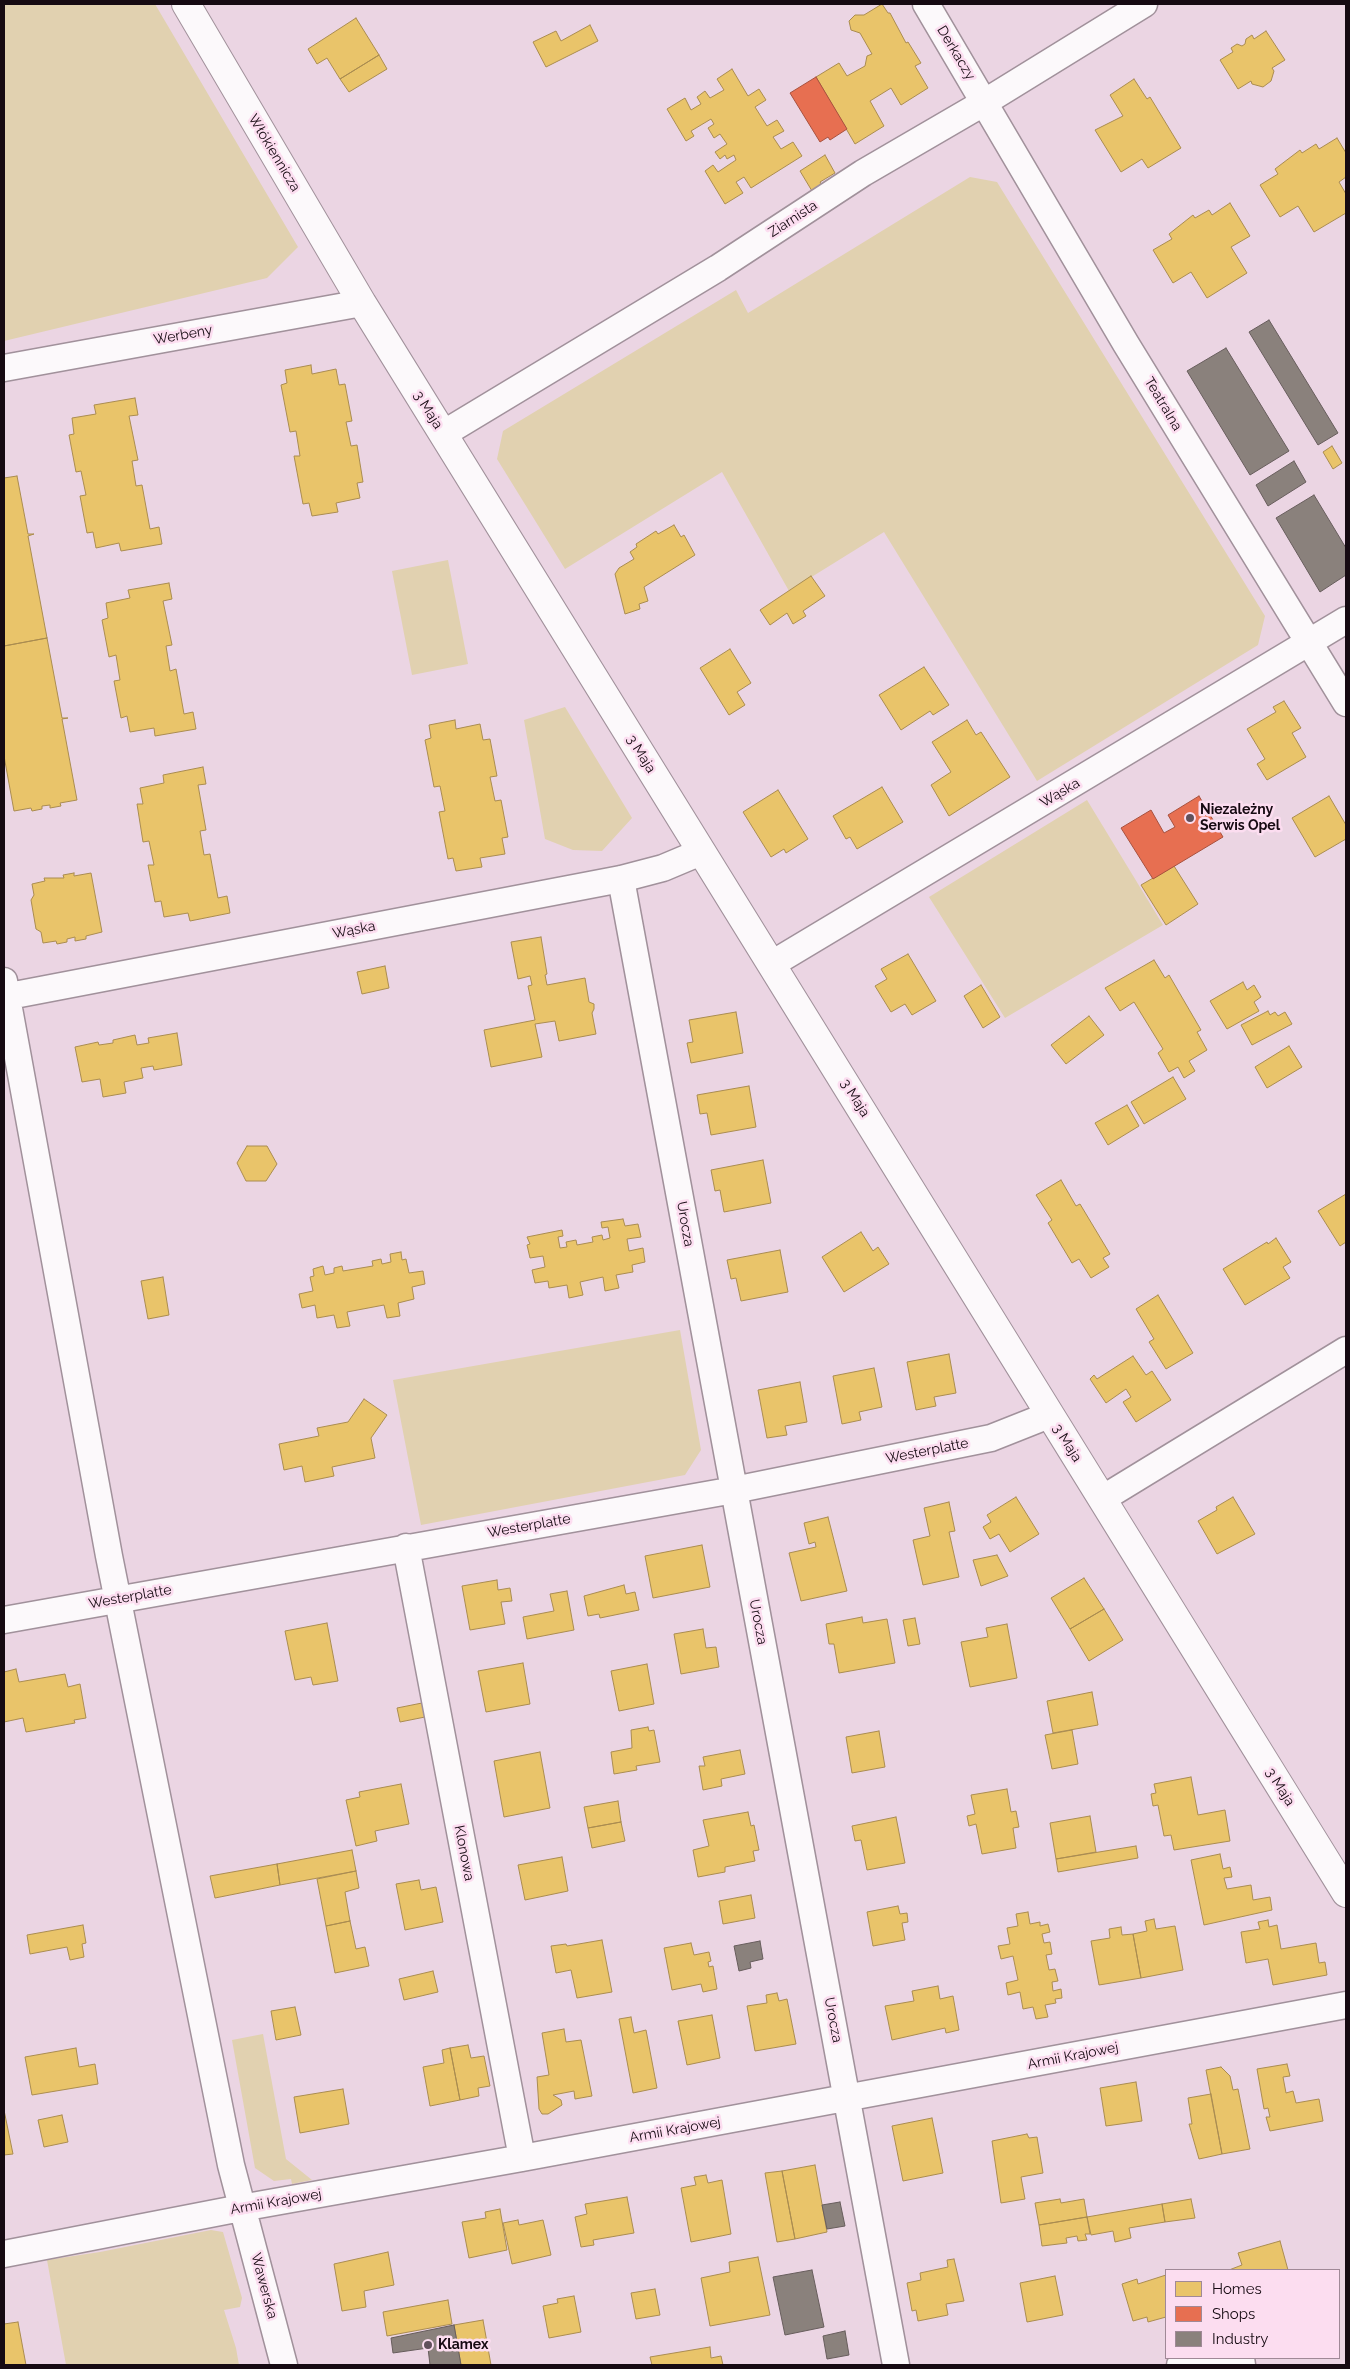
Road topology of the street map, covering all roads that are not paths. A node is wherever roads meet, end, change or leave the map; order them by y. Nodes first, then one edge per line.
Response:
1 (186, 4) edge
2 (926, 4) edge
3 (1144, 4) edge
4 (985, 102) junction
5 (362, 303) junction
6 (4, 368) edge
7 (442, 434) junction
8 (1346, 620) edge
9 (1308, 643) junction
10 (1346, 703) edge
11 (701, 852) junction
12 (621, 879) junction
13 (772, 964) junction
14 (5, 992) edge
15 (1346, 1350) edge
16 (1049, 1415) junction
17 (734, 1490) junction
18 (1102, 1499) junction
19 (406, 1547) junction
20 (120, 1598) junction
21 (4, 1620) edge
22 (1346, 1893) edge
23 (1346, 2005) edge
24 (847, 2098) junction
25 (522, 2158) junction
26 (241, 2208) junction
27 (4, 2254) edge
28 (1216, 2359) edge
29 (284, 2365) edge
30 (896, 2365) edge
31 (1180, 2365) edge

1 - 5 street, Włókiennicza
2 - 4 street, Derkaczy
3 - 4 street, Ziarnista
4 - 7 street, Ziarnista
4 - 9 street, Teatralna
5 - 6 street, Werbeny
5 - 7 street, 3 Maja
7 - 11 street, 3 Maja
8 - 9 street, Wąska
9 - 10 street, Teatralna
9 - 13 street, Wąska
11 - 12 street, Wąska
11 - 13 street, 3 Maja
12 - 14 street, Wąska
12 - 17 street, Urocza
13 - 16 street, 3 Maja
14 - 20 street, Wawerska
15 - 18 street
16 - 17 street, Westerplatte
16 - 18 street, 3 Maja
17 - 19 street, Westerplatte
17 - 24 street, Urocza
18 - 22 street, 3 Maja
19 - 20 street, Westerplatte
19 - 25 street, Klonowa
20 - 21 street, Westerplatte
20 - 26 street, Wawerska
23 - 24 street, Armii Krajowej
24 - 25 street, Armii Krajowej
24 - 30 street, Urocza
25 - 26 street, Armii Krajowej
26 - 27 street, Armii Krajowej
26 - 29 street, Wawerska
28 - 31 street

